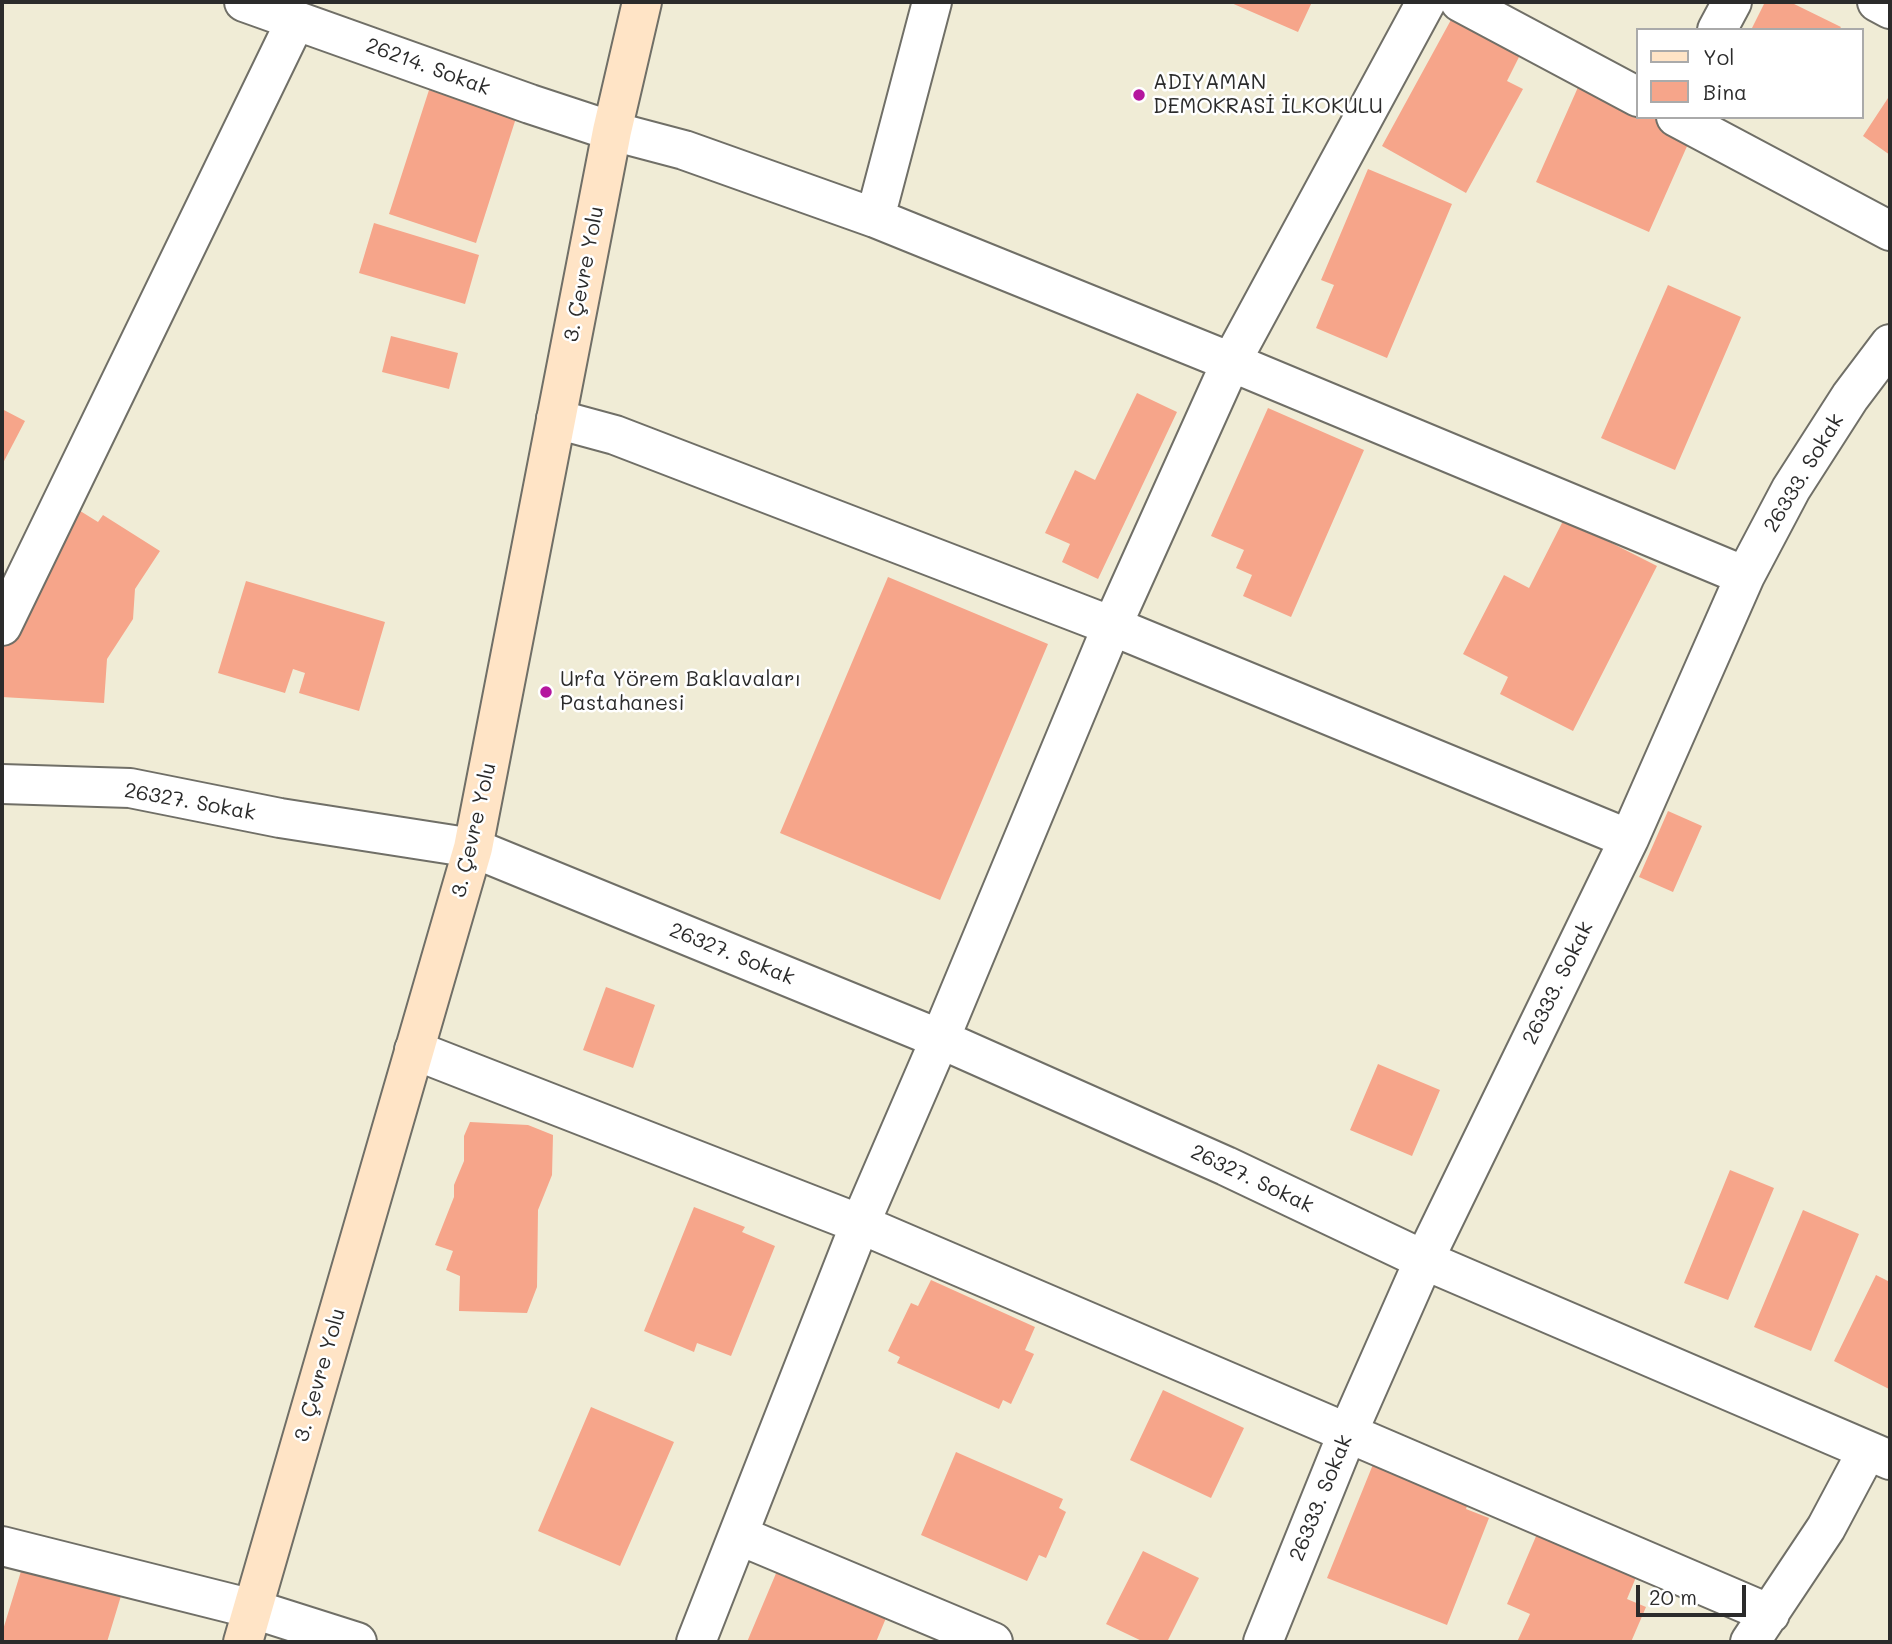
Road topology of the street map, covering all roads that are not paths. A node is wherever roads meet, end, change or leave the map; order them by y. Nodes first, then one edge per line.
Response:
1 (244, 2) edge
2 (642, 2) edge
3 (932, 2) edge
4 (1426, 2) edge
5 (1460, 2) edge
6 (1732, 2) edge
7 (1877, 2) edge
8 (1890, 9) edge
9 (296, 20) junction
10 (1718, 28) edge
11 (1636, 96) edge
12 (1680, 119) edge
13 (612, 131) junction
14 (875, 218) junction
15 (1890, 231) edge
16 (1890, 344) edge
17 (1231, 362) junction
18 (556, 419) junction
19 (1745, 576) junction
20 (2, 626) edge
21 (1112, 626) junction
22 (2, 784) edge
23 (1629, 839) junction
24 (473, 848) junction
25 (940, 1039) junction
26 (414, 1050) junction
27 (860, 1224) junction
28 (1424, 1260) junction
29 (1348, 1432) junction
30 (1879, 1455) edge
31 (738, 1535) junction
32 (2, 1546) edge
33 (248, 1626) edge
34 (1760, 1628) edge
35 (357, 1642) edge
36 (696, 1642) edge
37 (993, 1642) edge
38 (1263, 1642) edge

1 - 9 street, 26214. Sokak
2 - 13 main road, 3. Çevre Yolu
3 - 14 street
4 - 17 street
5 - 11 street
6 - 10 street
7 - 8 street
9 - 13 street, 26214. Sokak
9 - 20 street
12 - 15 street
13 - 14 street, 26214. Sokak
13 - 18 main road, 3. Çevre Yolu
14 - 17 street, 26214. Sokak
16 - 19 street, 26333. Sokak
17 - 19 street, 26214. Sokak
17 - 21 street
18 - 21 street
18 - 24 main road, 3. Çevre Yolu
19 - 23 street, 26333. Sokak
21 - 23 street
21 - 25 street
22 - 24 street, 26327. Sokak
23 - 28 street, 26333. Sokak
24 - 25 street, 26327. Sokak
24 - 26 main road, 3. Çevre Yolu
25 - 27 street
25 - 28 street, 26327. Sokak
26 - 27 street
26 - 33 main road, 3. Çevre Yolu
27 - 29 street
27 - 31 street
28 - 29 street, 26333. Sokak
28 - 30 street, 26327. Sokak
29 - 34 street
29 - 38 street, 26333. Sokak
30 - 34 street
31 - 36 street
31 - 37 street
32 - 33 street
33 - 35 street

